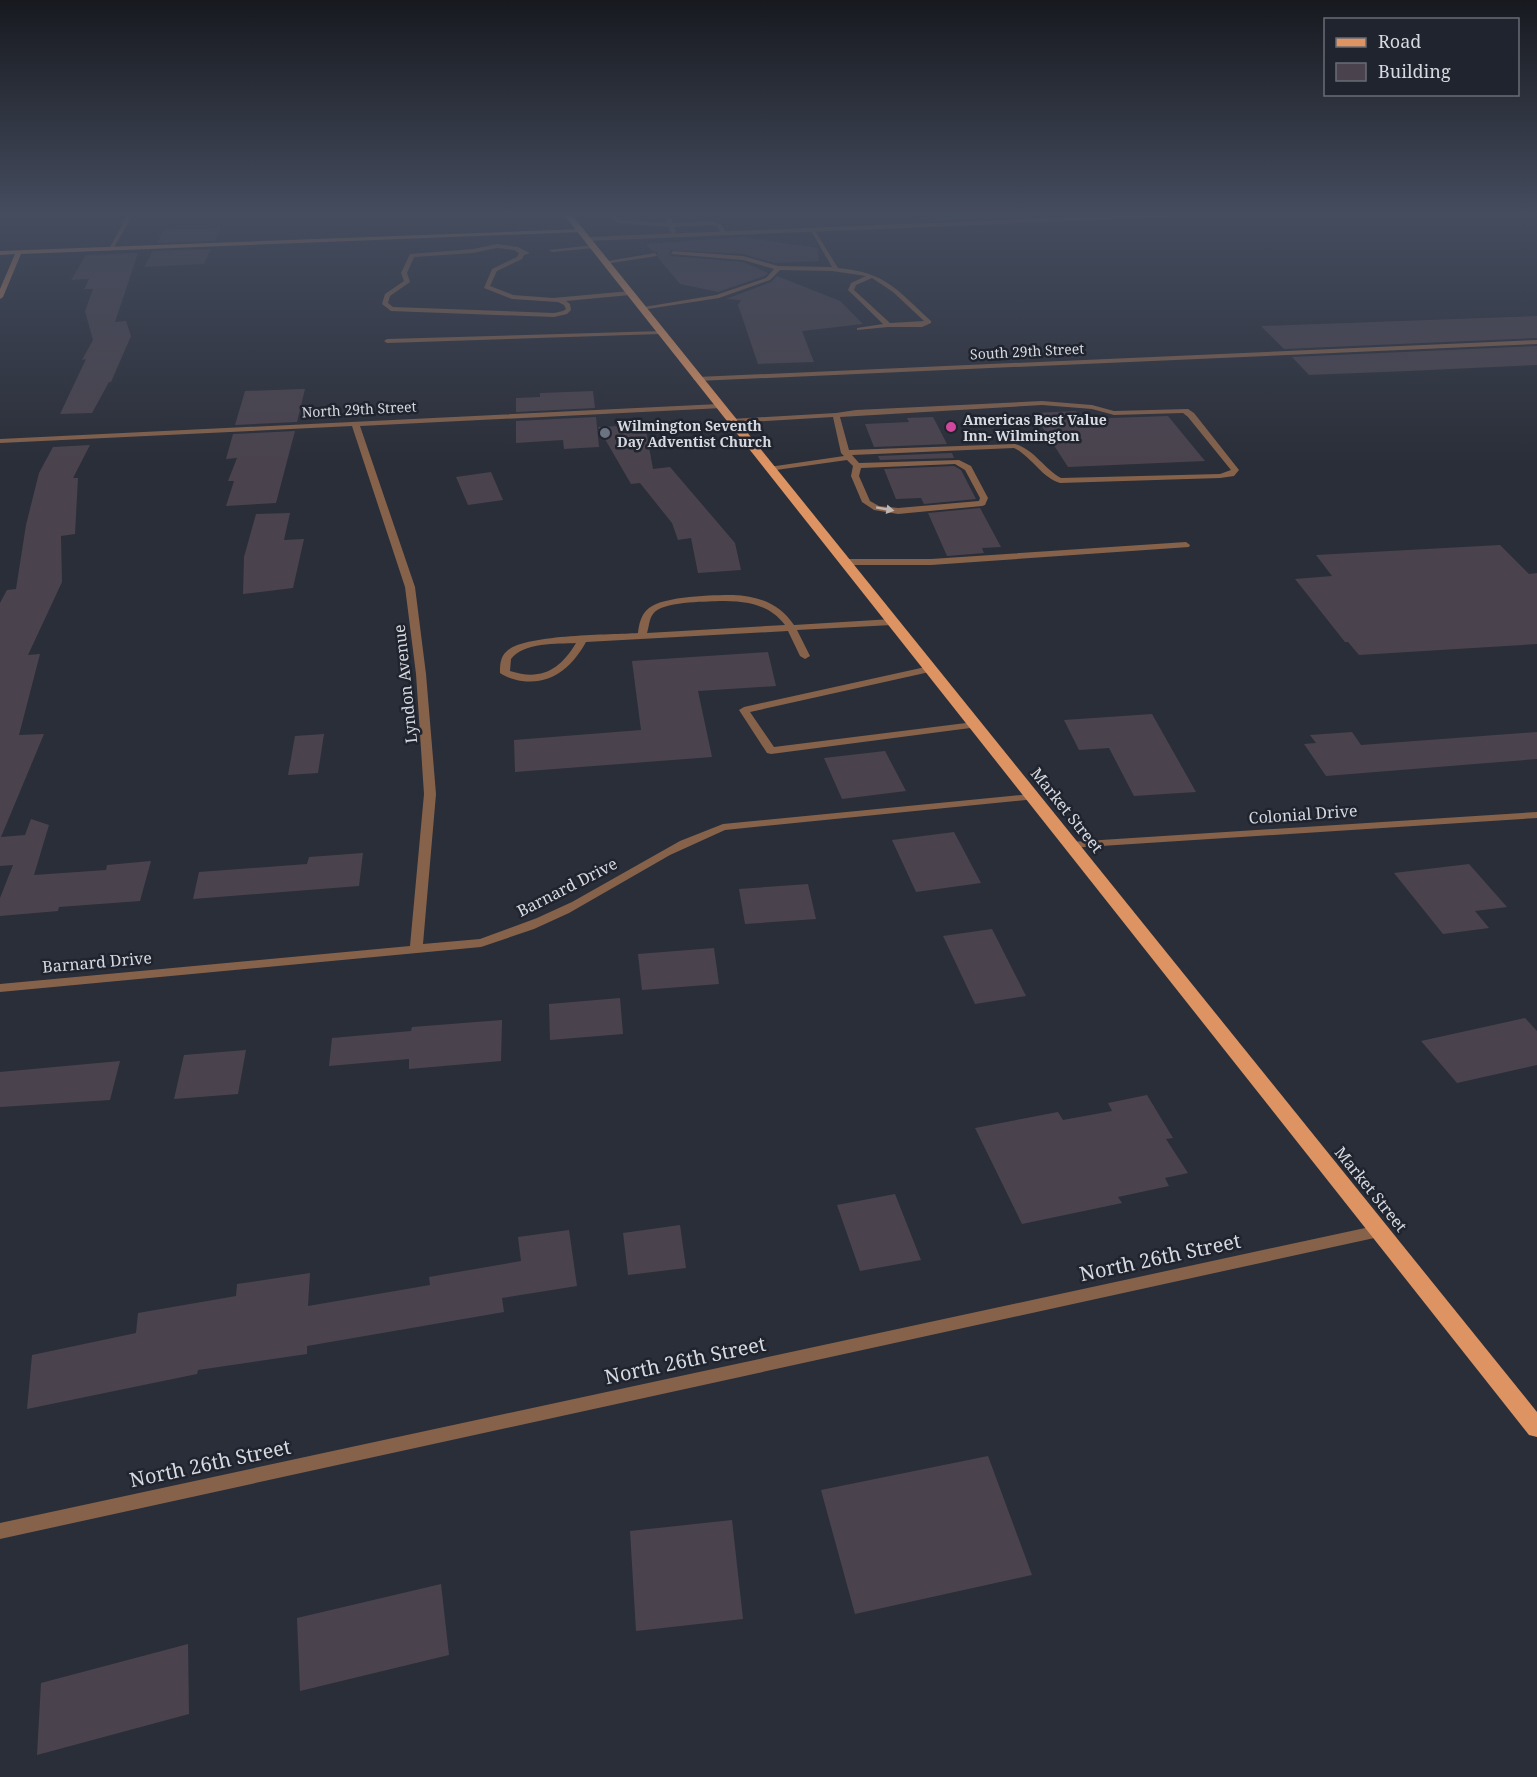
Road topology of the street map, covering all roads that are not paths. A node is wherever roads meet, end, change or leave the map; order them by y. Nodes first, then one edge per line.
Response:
1 (386, 298) edge
2 (527, 298) edge
3 (581, 298) edge
4 (634, 298) edge
5 (711, 298) edge
6 (859, 298) edge
7 (902, 298) edge
8 (560, 300) junction
9 (641, 308) junction
10 (888, 325) junction
11 (859, 330) dead end
12 (660, 332) junction
13 (387, 341) dead end
14 (1537, 342) edge
15 (697, 379) junction
16 (719, 406) junction
17 (836, 416) junction
18 (731, 421) junction
19 (355, 423) junction
20 (0, 441) edge
21 (846, 455) junction
22 (857, 466) junction
23 (769, 469) junction
24 (1186, 545) dead end
25 (844, 562) junction
26 (892, 622) junction
27 (791, 627) junction
28 (642, 636) junction
29 (583, 639) junction
30 (805, 656) dead end
31 (930, 669) junction
32 (974, 725) junction
33 (1032, 797) junction
34 (1537, 815) edge
35 (1070, 845) junction
36 (416, 950) junction
37 (0, 988) edge
38 (1379, 1231) junction
39 (1537, 1428) edge
40 (0, 1531) edge

1 - 8 street
2 - 8 street
3 - 8 street
4 - 9 main road, Market Street
5 - 9 street
6 - 10 street
7 - 10 street
9 - 12 main road, Market Street
10 - 11 street
12 - 13 street
12 - 15 main road, Market Street
14 - 15 street, South 29th Street
15 - 16 main road, Market Street
16 - 18 main road, Market Street
16 - 19 street, North 29th Street
17 - 18 street
17 - 21 street
17 - 21 street
18 - 23 main road, Market Street
19 - 20 street, North 29th Street
19 - 36 street, Lyndon Avenue
21 - 22 street
21 - 23 street
22 -> 22 street
23 - 25 main road, Market Street
24 - 25 street
25 - 26 main road, Market Street
26 - 27 street
26 - 31 main road, Market Street
27 - 28 street
27 - 28 street
27 - 30 street
28 - 29 street
29 - 29 street
31 - 32 main road, Market Street
31 - 32 street
32 - 33 main road, Market Street
33 - 35 main road, Market Street
33 - 36 street, Barnard Drive
34 - 35 street, Colonial Drive
35 - 38 main road, Market Street
36 - 37 street, Barnard Drive
38 - 39 main road, Market Street
38 - 40 street, North 26th Street

